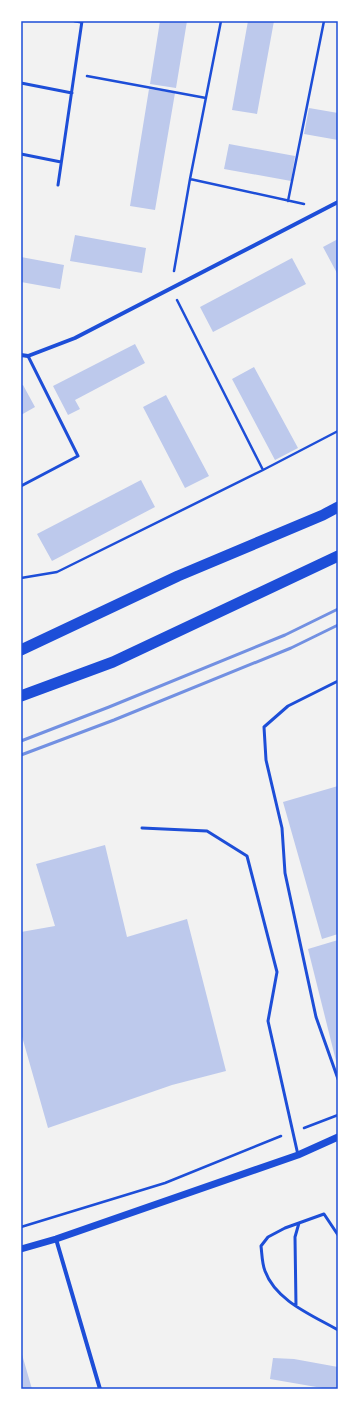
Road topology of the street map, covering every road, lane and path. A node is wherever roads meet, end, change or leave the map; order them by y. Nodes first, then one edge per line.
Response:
1 (75, 21) edge
2 (221, 21) edge
3 (324, 21) edge
4 (82, 22) edge
5 (74, 74) junction
6 (21, 83) edge
7 (72, 94) junction
8 (206, 98) junction
9 (21, 154) edge
10 (61, 162) junction
11 (190, 179) junction
12 (58, 185) dead end
13 (288, 201) junction
14 (338, 202) edge
15 (327, 208) junction
16 (171, 288) junction
17 (21, 356) edge
18 (28, 356) junction
19 (338, 431) edge
20 (263, 470) junction
21 (21, 486) edge
22 (338, 507) edge
23 (338, 556) edge
24 (21, 578) edge
25 (21, 650) edge
26 (338, 681) edge
27 (21, 696) edge
28 (142, 828) dead end
29 (338, 1079) edge
30 (338, 1115) edge
31 (293, 1132) junction
32 (338, 1137) edge
33 (298, 1155) junction
34 (299, 1223) junction
35 (21, 1227) edge
36 (338, 1235) edge
37 (56, 1239) junction
38 (21, 1249) edge
39 (296, 1306) junction
40 (338, 1330) edge
41 (100, 1389) edge

1 - 4 lane
2 - 8 path
3 - 13 path
4 - 5 lane
5 - 7 lane
5 - 8 path
6 - 7 lane
7 - 10 lane
8 - 11 path
9 - 10 lane
10 - 12 lane
11 - 13 path
11 - 16 path
13 - 15 path
14 - 15 street
15 - 16 street
16 - 18 street
16 - 20 path
17 - 18 street
18 - 21 lane
19 - 20 path
20 - 24 path
22 - 25 highway
23 - 27 highway
26 - 29 lane
28 - 31 lane
30 - 31 path
31 - 33 lane
31 - 35 path
32 - 33 street
33 - 37 street
34 - 36 lane
34 - 39 lane
34 - 39 lane
37 - 38 street
37 - 41 street
39 - 40 lane

